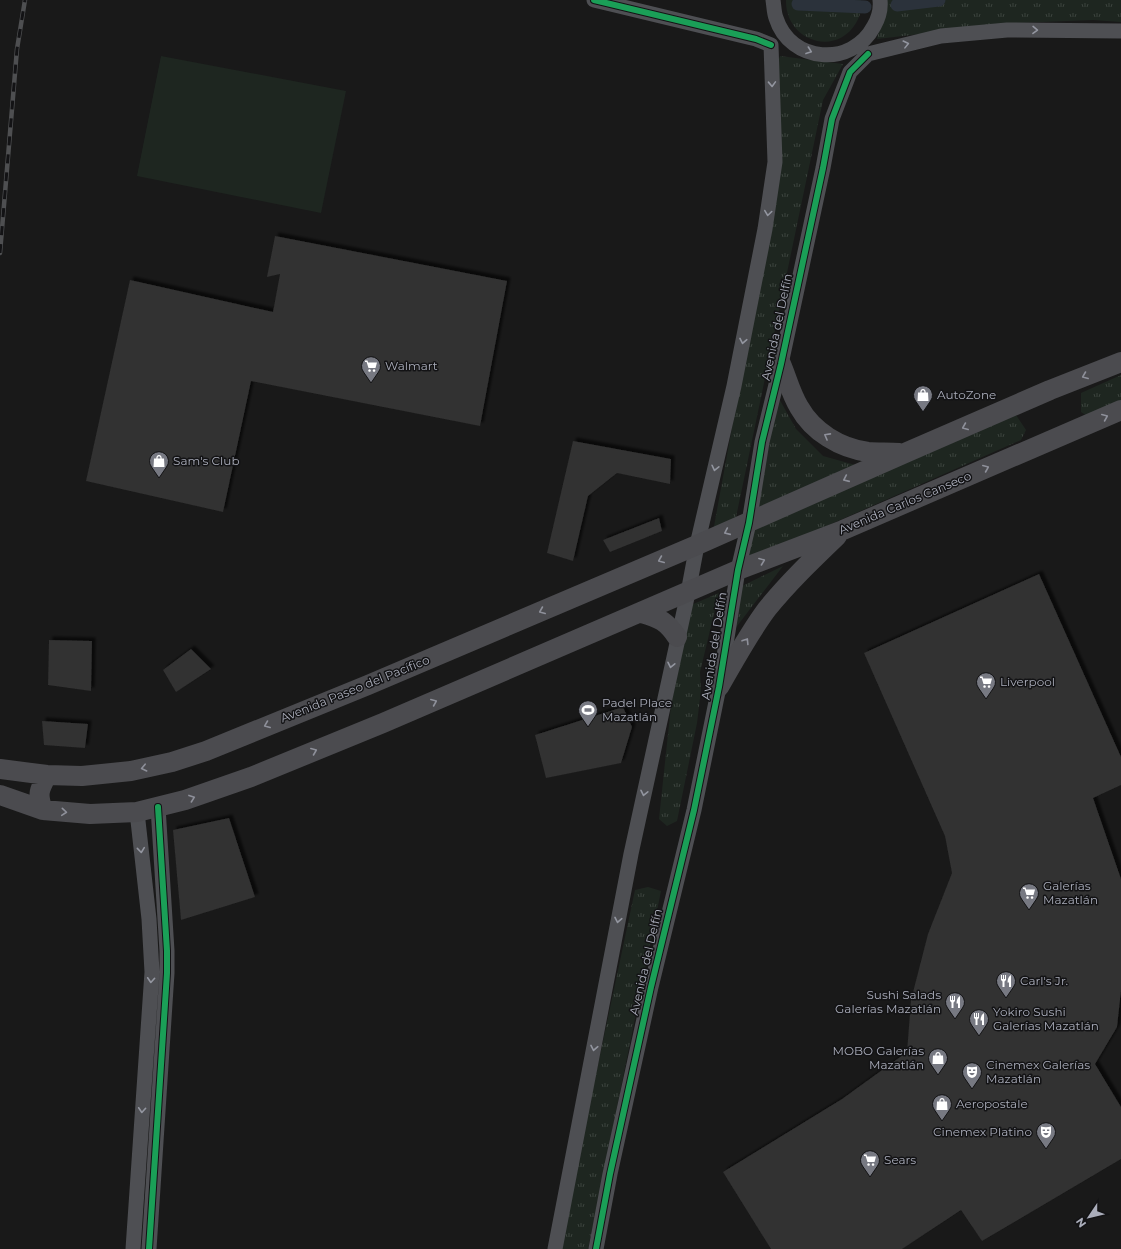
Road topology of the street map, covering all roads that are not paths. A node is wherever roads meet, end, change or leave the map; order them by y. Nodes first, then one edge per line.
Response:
1 (594, 0) edge
2 (773, 0) edge
3 (880, 0) edge
4 (1121, 32) edge
5 (784, 34) junction
6 (771, 45) junction
7 (864, 49) junction
8 (1121, 362) edge
9 (781, 364) junction
10 (1121, 410) edge
11 (905, 453) junction
12 (749, 523) junction
13 (843, 530) junction
14 (697, 545) junction
15 (738, 570) junction
16 (688, 593) junction
17 (642, 613) junction
18 (678, 637) junction
19 (719, 687) junction
20 (0, 769) edge
21 (46, 776) junction
22 (0, 795) edge
23 (158, 807) junction
24 (43, 810) junction
25 (137, 812) junction
26 (137, 1195) junction
27 (152, 1196) junction
28 (133, 1249) edge
29 (149, 1249) edge
30 (555, 1249) edge
31 (596, 1249) edge

1 - 6 street
2 - 5 street
3 - 7 street, Avenida del Delfín
7 -> 4 street
5 - 6 street
5 -> 7 street
6 -> 14 street
7 - 9 street, Avenida del Delfín
8 -> 11 main road
11 -> 9 main road
9 - 12 street, Avenida del Delfín
13 -> 10 main road, Avenida Carlos Canseco
11 -> 12 main road
12 -> 14 main road
12 - 15 street, Avenida del Delfín
15 -> 13 main road, Avenida Carlos Canseco
19 -> 13 main road
14 - 16 street
14 -> 21 main road, Avenida Paseo del Pacífico
15 - 16 main road, Avenida Carlos Canseco
15 - 19 street, Avenida del Delfín
16 - 17 main road
16 - 18 street
17 - 18 main road
23 -> 17 main road
18 -> 30 street
19 - 31 street, Avenida del Delfín
20 - 21 main road, Avenida Paseo del Pacífico
21 - 24 main road
22 - 24 main road
23 - 25 main road
23 - 27 street
24 -> 25 main road
25 -> 26 street
26 - 27 street
26 - 28 street
27 - 29 street

